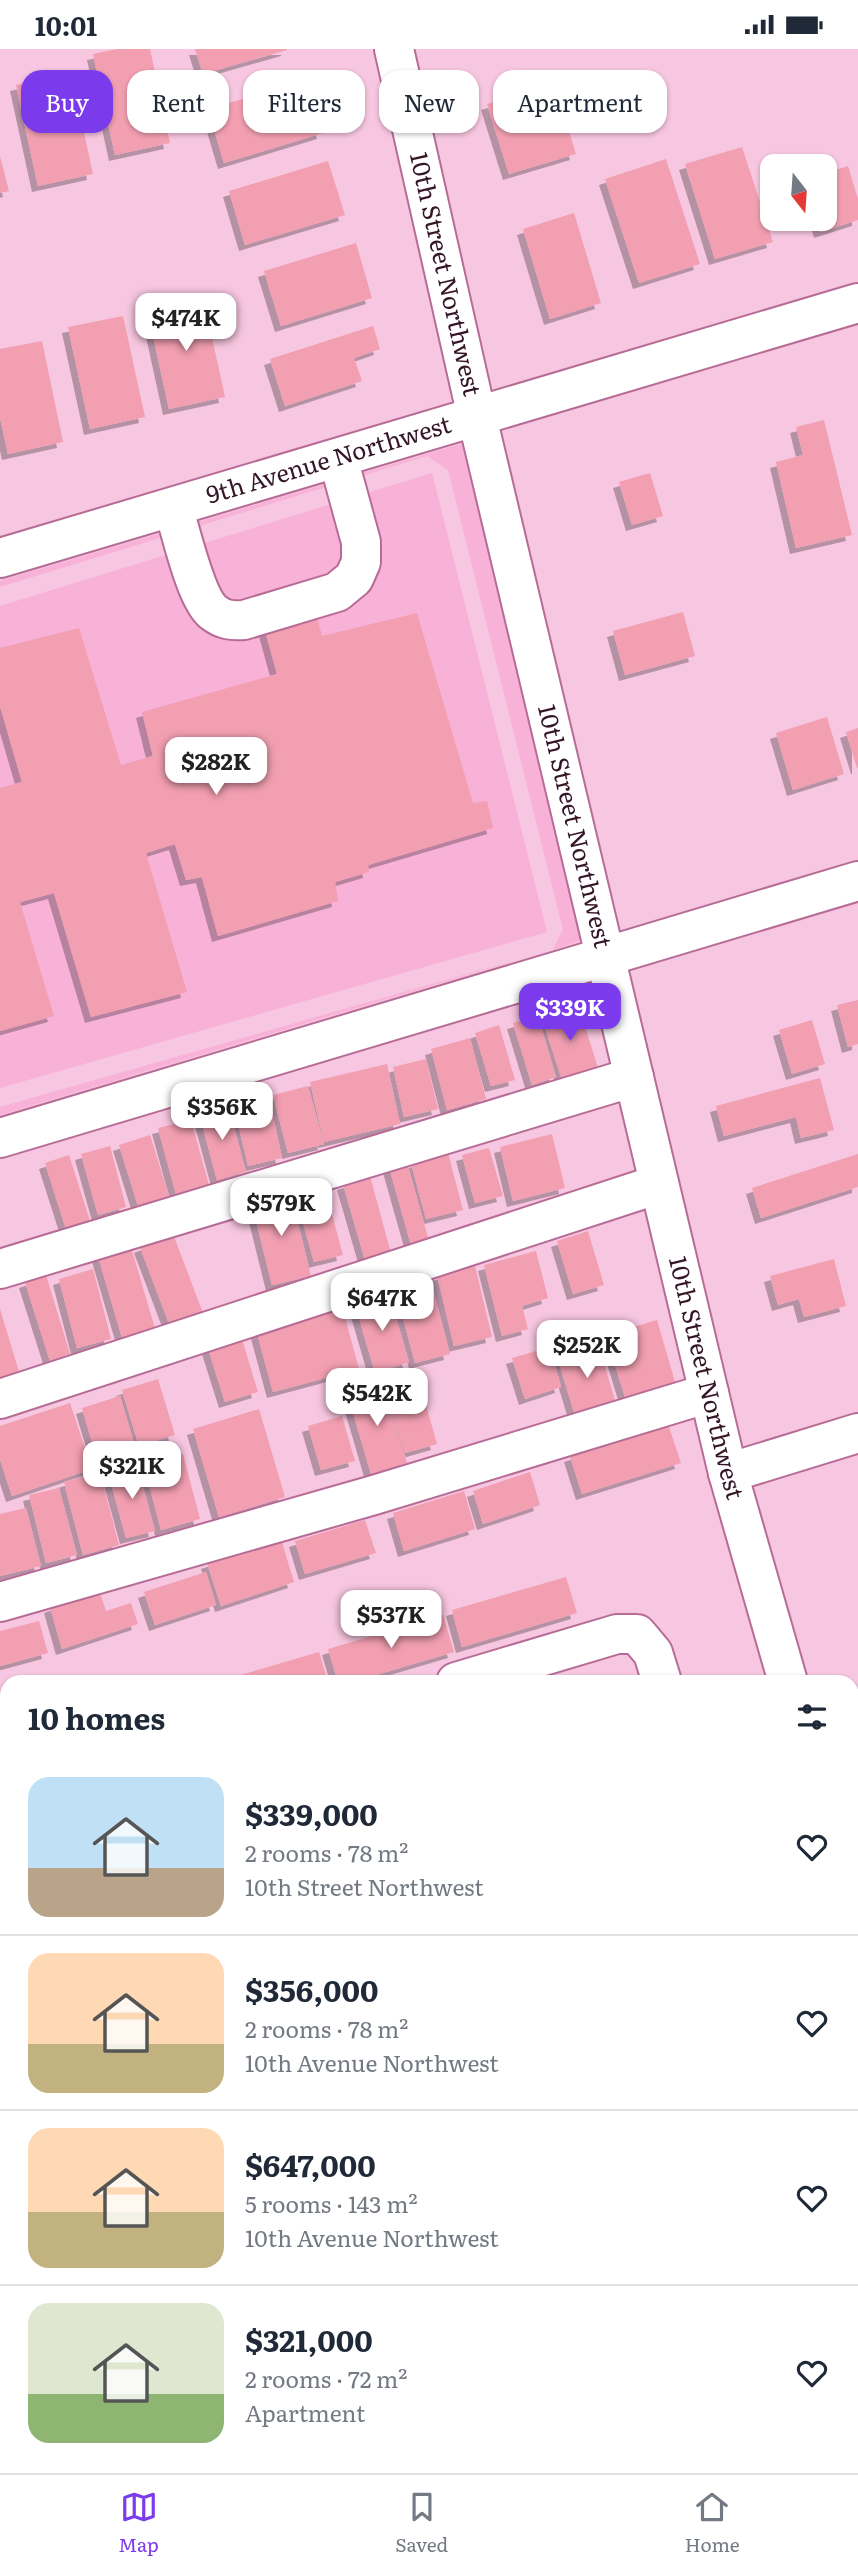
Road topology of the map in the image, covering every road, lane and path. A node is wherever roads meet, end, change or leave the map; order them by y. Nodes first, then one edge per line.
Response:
1 (394, 49) edge
2 (858, 303) edge
3 (477, 417) junction
4 (338, 458) junction
5 (173, 507) junction
6 (0, 558) edge
7 (858, 881) edge
8 (605, 956) junction
9 (634, 1077) junction
10 (0, 1138) edge
11 (659, 1184) junction
12 (0, 1269) edge
13 (709, 1393) junction
14 (0, 1399) edge
15 (858, 1433) edge
16 (728, 1473) junction
17 (0, 1602) edge
18 (479, 1675) edge
19 (660, 1675) edge
20 (786, 1675) edge

1 - 3 street, 10th Street Northwest
2 - 3 street, 9th Avenue Northwest
3 - 4 street, 9th Avenue Northwest
3 - 8 street, 10th Street Northwest
4 - 5 street, 9th Avenue Northwest
4 - 5 street
5 - 6 street, 9th Avenue Northwest
7 - 8 street
8 - 9 street, 10th Street Northwest
8 - 10 street
9 - 11 street, 10th Street Northwest
9 - 12 street
11 - 13 street, 10th Street Northwest
11 - 14 street
13 - 16 street, 10th Street Northwest
13 - 17 street
15 - 16 street
16 - 20 street, 10th Street Northwest
18 - 19 street

